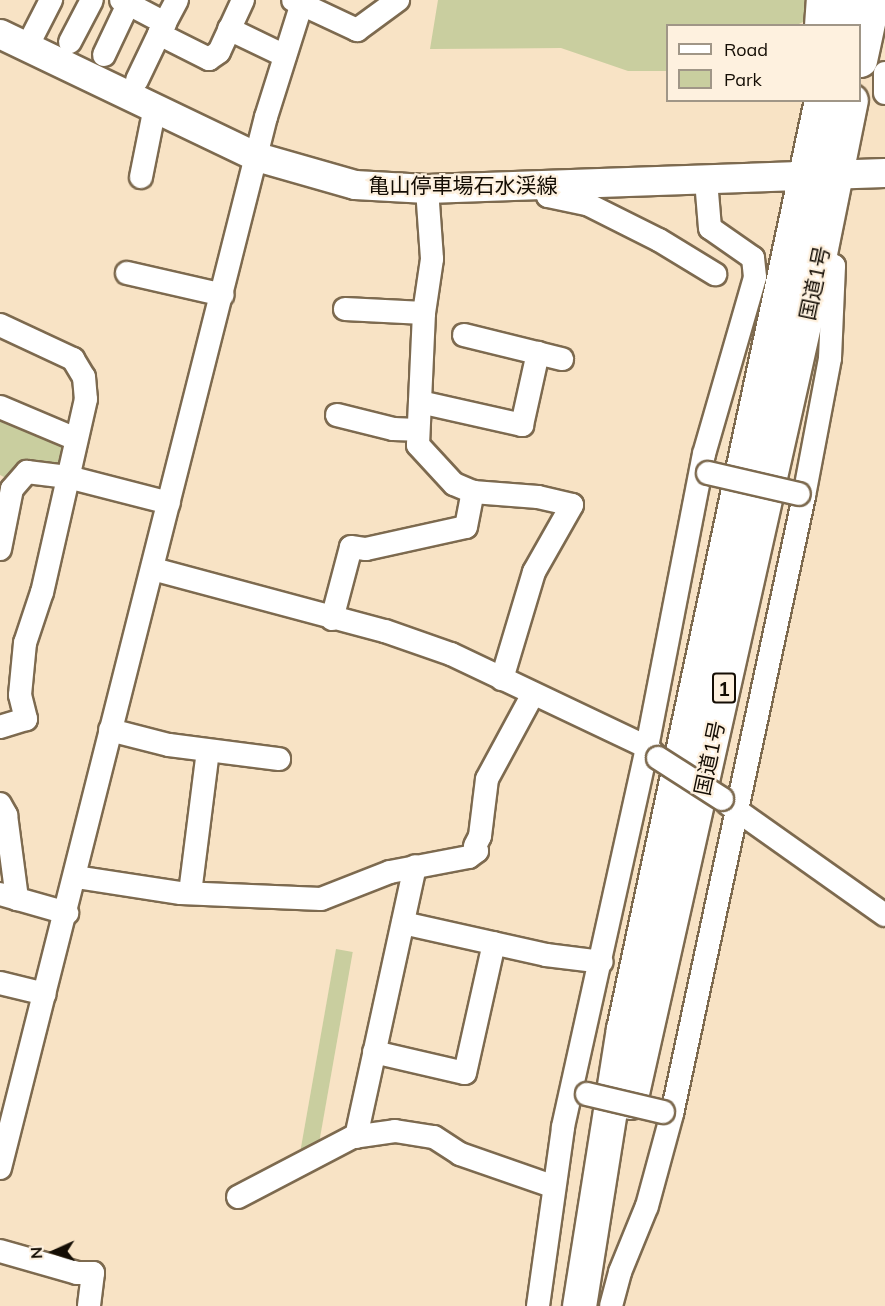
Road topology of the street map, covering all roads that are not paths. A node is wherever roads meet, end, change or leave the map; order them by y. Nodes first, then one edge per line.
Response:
1 (51, 0) edge
2 (92, 0) edge
3 (177, 0) edge
4 (243, 0) edge
5 (398, 0) edge
6 (818, 0) edge
7 (844, 0) edge
8 (873, 0) edge
9 (127, 1) edge
10 (299, 1) edge
11 (816, 24) edge
12 (838, 24) edge
13 (162, 28) junction
14 (229, 29) junction
15 (0, 34) edge
16 (70, 42) dead end
17 (27, 46) junction
18 (104, 55) dead end
19 (861, 55) edge
20 (285, 56) junction
21 (885, 73) edge
22 (137, 80) dead end
23 (885, 93) edge
24 (821, 102) edge
25 (851, 102) edge
26 (155, 107) junction
27 (257, 157) junction
28 (885, 173) edge
29 (837, 175) junction
30 (804, 176) junction
31 (141, 177) dead end
32 (547, 185) junction
33 (427, 189) junction
34 (706, 193) junction
35 (819, 258) junction
36 (127, 273) dead end
37 (715, 274) dead end
38 (223, 295) junction
39 (345, 309) dead end
40 (424, 312) junction
41 (0, 325) edge
42 (464, 335) dead end
43 (538, 353) junction
44 (562, 359) dead end
45 (420, 402) junction
46 (0, 407) edge
47 (337, 415) dead end
48 (418, 430) junction
49 (76, 439) junction
50 (705, 473) junction
51 (68, 477) junction
52 (473, 492) junction
53 (802, 495) junction
54 (170, 503) junction
55 (0, 549) edge
56 (153, 569) junction
57 (332, 619) junction
58 (502, 679) junction
59 (533, 694) junction
60 (0, 727) edge
61 (110, 730) junction
62 (208, 751) junction
63 (653, 753) junction
64 (279, 759) dead end
65 (0, 804) edge
66 (730, 806) junction
67 (415, 866) junction
68 (76, 877) junction
69 (190, 893) junction
70 (8, 896) edge
71 (67, 913) junction
72 (885, 915) edge
73 (403, 923) junction
74 (494, 943) junction
75 (602, 963) junction
76 (0, 983) edge
77 (45, 994) junction
78 (374, 1052) junction
79 (579, 1092) junction
80 (667, 1113) junction
81 (356, 1137) junction
82 (0, 1168) edge
83 (552, 1186) junction
84 (238, 1197) dead end
85 (0, 1251) edge
86 (586, 1272) junction
87 (89, 1306) edge
88 (538, 1306) edge
89 (579, 1306) edge
90 (611, 1306) edge

1 - 17 street
2 - 16 street
3 - 13 street
4 - 14 street
5 - 10 street
6 - 11 street
7 - 12 highway
8 - 19 highway
9 - 13 street
9 - 18 street
10 - 20 street
13 - 14 street
13 - 22 street
14 - 20 street
15 - 17 main road, 亀山停車場石水渓線
17 - 26 main road, 亀山停車場石水渓線
20 - 27 street
21 - 23 street
24 - 30 highway, 国道1号 / 1
25 - 29 highway, 国道1号 / 1
26 - 27 main road, 亀山停車場石水渓線
26 - 31 street
27 - 33 main road, 亀山停車場石水渓線
27 - 38 street
28 - 29 main road, 亀山停車場石水渓線
29 - 30 main road, 亀山停車場石水渓線
29 - 35 highway, 国道1号 / 1
30 - 34 main road, 亀山停車場石水渓線
30 - 86 highway, 国道1号 / 1
32 - 33 main road, 亀山停車場石水渓線
32 - 34 main road, 亀山停車場石水渓線
32 - 37 street
33 - 40 street
34 - 50 street
35 - 53 street
35 - 86 highway, 国道1号 / 1
36 - 38 street
38 - 54 street
39 - 40 street
40 - 45 street
41 - 49 street
42 - 43 street
43 - 44 street
43 - 45 street
45 - 48 street
46 - 49 street
47 - 48 street
48 - 52 street
49 - 51 street
50 - 53 street, bridge
50 - 63 street
51 - 54 street
51 - 55 street
51 - 60 street
52 - 57 street
52 - 58 street
53 - 66 street
54 - 56 street
56 - 57 street
56 - 61 street
57 - 58 street
58 - 59 street
59 - 63 street
59 - 67 street
61 - 62 street
61 - 68 street
62 - 64 street
62 - 69 street
63 - 66 street, bridge
63 - 75 street
65 - 70 street
66 - 72 street
66 - 80 street
67 - 69 street
67 - 73 street
68 - 69 street
68 - 71 street
70 - 71 street
71 - 77 street
73 - 74 street
73 - 78 street
74 - 75 street
74 - 78 street
75 - 79 street
76 - 77 street
77 - 82 street
78 - 81 street
79 - 80 street, bridge
79 - 83 street
80 - 90 street
81 - 83 street
81 - 84 street
83 - 88 street
85 - 87 street
86 - 89 highway, 国道1号 / 1

